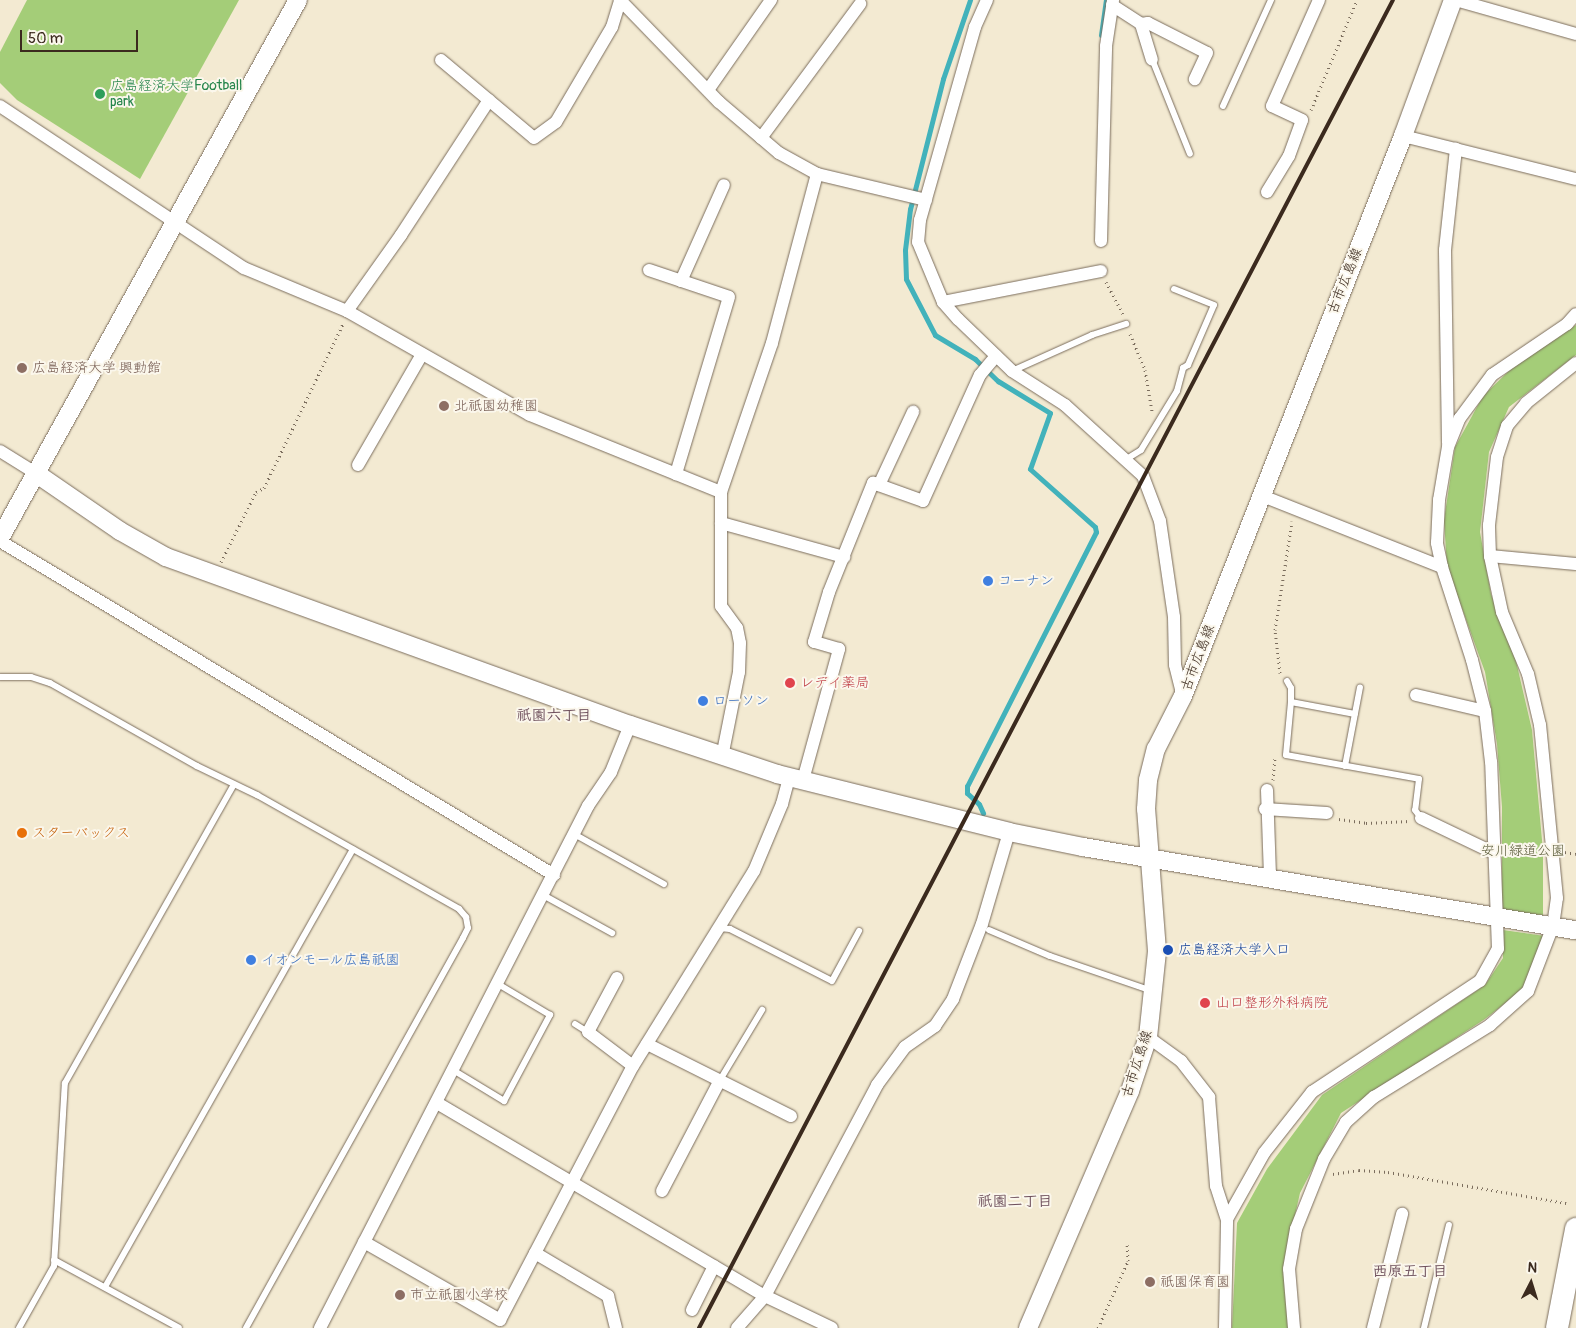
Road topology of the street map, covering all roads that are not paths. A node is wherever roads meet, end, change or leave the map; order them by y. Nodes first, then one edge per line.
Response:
1 (298, 0) edge
2 (620, 0) edge
3 (771, 0) edge
4 (987, 0) edge
5 (1272, 0) edge
6 (1319, 0) edge
7 (1454, 0) edge
8 (1112, 2) edge
9 (860, 4) dead end
10 (1142, 24) junction
11 (1576, 34) edge
12 (1152, 59) joint
13 (442, 60) dead end
14 (1195, 79) dead end
15 (708, 90) junction
16 (489, 100) junction
17 (0, 106) edge
18 (1223, 106) dead end
19 (1403, 136) junction
20 (761, 138) junction
21 (1456, 149) junction
22 (1190, 154) dead end
23 (817, 174) junction
24 (1576, 180) edge
25 (724, 185) dead end
26 (1267, 192) dead end
27 (926, 200) junction
28 (178, 222) junction
29 (1102, 241) dead end
30 (649, 270) dead end
31 (1101, 271) dead end
32 (681, 281) junction
33 (1174, 289) dead end
34 (943, 302) junction
35 (348, 312) junction
36 (1576, 314) edge
37 (1126, 324) dead end
38 (422, 354) junction
39 (996, 356) junction
40 (1576, 363) edge
41 (1012, 371) junction
42 (913, 412) dead end
43 (1448, 448) junction
44 (0, 451) edge
45 (1125, 460) junction
46 (358, 465) dead end
47 (37, 474) junction
48 (676, 474) junction
49 (879, 485) junction
50 (721, 492) junction
51 (1260, 495) junction
52 (721, 523) junction
53 (0, 540) edge
54 (1490, 556) junction
55 (844, 557) junction
56 (1576, 564) edge
57 (1442, 567) junction
58 (0, 678) edge
59 (1287, 681) dead end
60 (1360, 687) dead end
61 (1416, 695) dead end
62 (1183, 696) junction
63 (1291, 702) junction
64 (1485, 711) junction
65 (1355, 714) junction
66 (630, 725) junction
67 (722, 757) junction
68 (1345, 766) junction
69 (796, 778) junction
70 (234, 784) junction
71 (1267, 790) road end
72 (1265, 809) junction
73 (1327, 813) road end
74 (1421, 818) joint
75 (1009, 832) junction
76 (574, 834) junction
77 (353, 849) junction
78 (1494, 853) junction
79 (1148, 856) junction
80 (554, 875) junction
81 (1270, 878) junction
82 (664, 884) dead end
83 (543, 895) junction
84 (1495, 919) junction
85 (1553, 926) junction
86 (718, 928) junction
87 (989, 930) dead end
88 (1576, 930) edge
89 (859, 931) dead end
90 (612, 933) dead end
91 (617, 978) dead end
92 (498, 984) junction
93 (1154, 992) junction
94 (762, 1010) dead end
95 (575, 1024) dead end
96 (588, 1032) junction
97 (1148, 1037) junction
98 (647, 1044) junction
99 (633, 1066) junction
100 (453, 1070) junction
101 (720, 1080) junction
102 (437, 1103) junction
103 (790, 1116) dead end
104 (572, 1182) junction
105 (662, 1191) dead end
106 (1402, 1214) dead end
107 (1227, 1219) junction
108 (1449, 1225) dead end
109 (1576, 1229) edge
110 (364, 1242) junction
111 (535, 1254) junction
112 (54, 1260) junction
113 (714, 1266) junction
114 (105, 1287) junction
115 (765, 1296) junction
116 (692, 1310) dead end
117 (19, 1328) edge
118 (180, 1328) edge
119 (246, 1328) edge
120 (320, 1328) edge
121 (616, 1328) edge
122 (737, 1328) edge
123 (832, 1328) edge
124 (1028, 1328) edge
125 (1226, 1328) edge
126 (1294, 1328) edge
127 (1373, 1328) edge
128 (1424, 1328) edge
129 (1557, 1328) edge

1 - 28 street
2 - 15 street
2 - 16 street
3 - 15 street
4 - 27 street
5 - 18 lane
6 - 26 street
7 - 11 street
7 - 19 street, 古市広島線
8 - 10 street
8 - 29 street
9 - 20 street
10 - 12 street
10 - 14 street
12 - 22 lane
13 - 16 street
15 - 20 street
16 - 35 street
17 - 28 street
19 - 21 street
19 - 51 street, 古市広島線
20 - 23 street
21 - 24 street
21 - 43 street
23 - 27 street
23 - 50 street
25 - 32 street
27 - 34 street
28 - 35 street
28 - 47 street
30 - 32 street
31 - 34 street
32 - 48 street
33 - 45 lane
34 - 39 street
35 - 38 street
36 - 43 street
37 - 41 lane
38 - 46 street
38 - 48 street
39 - 41 street
39 - 49 street
40 - 54 street
41 - 45 street
42 - 49 street
43 - 57 street
44 - 47 street
45 - 62 street
47 - 53 street
47 - 66 street
48 - 50 street
49 - 55 street
50 - 52 street
51 - 57 street
51 - 62 street, 古市広島線
52 - 55 street
52 - 67 street
53 - 80 street
54 - 56 street
54 - 85 street
55 - 69 street
57 - 64 street
58 - 70 lane
59 - 63 lane
60 - 65 lane
61 - 64 street
62 - 79 street, 古市広島線
63 - 65 lane
63 - 68 lane
64 - 78 street
65 - 68 lane
66 - 67 street
66 - 76 street
67 - 69 street
68 - 74 lane
69 - 75 street
69 - 86 street
70 - 77 lane
70 - 112 lane
71 - 72 street
72 - 73 street
72 - 81 street
74 - 78 street
75 - 79 street
75 - 115 street
76 - 80 street
76 - 82 lane
77 - 114 lane
77 - 119 lane
78 - 84 street
79 - 81 street
79 - 93 street, 古市広島線
80 - 83 street
81 - 84 street
83 - 90 lane
83 - 92 street
84 - 85 street
84 - 107 street
85 - 88 street
85 - 126 street
86 - 89 lane
86 - 98 street
87 - 93 lane
91 - 96 street
92 - 100 street
92 - 100 lane
93 - 97 street, 古市広島線
94 - 101 lane
95 - 96 lane
96 - 99 street
97 - 107 street
97 - 124 street, 古市広島線
98 - 99 street
98 - 101 street
99 - 104 street
100 - 102 street
101 - 103 street
101 - 105 street
102 - 104 street
102 - 110 street
104 - 111 street
104 - 113 street
106 - 127 street
107 - 125 street
108 - 128 lane
109 - 129 highway
110 - 111 street
110 - 120 street
111 - 121 street
112 - 114 lane
112 - 117 lane
113 - 115 street
113 - 116 street
114 - 118 lane
115 - 122 street
115 - 123 street

